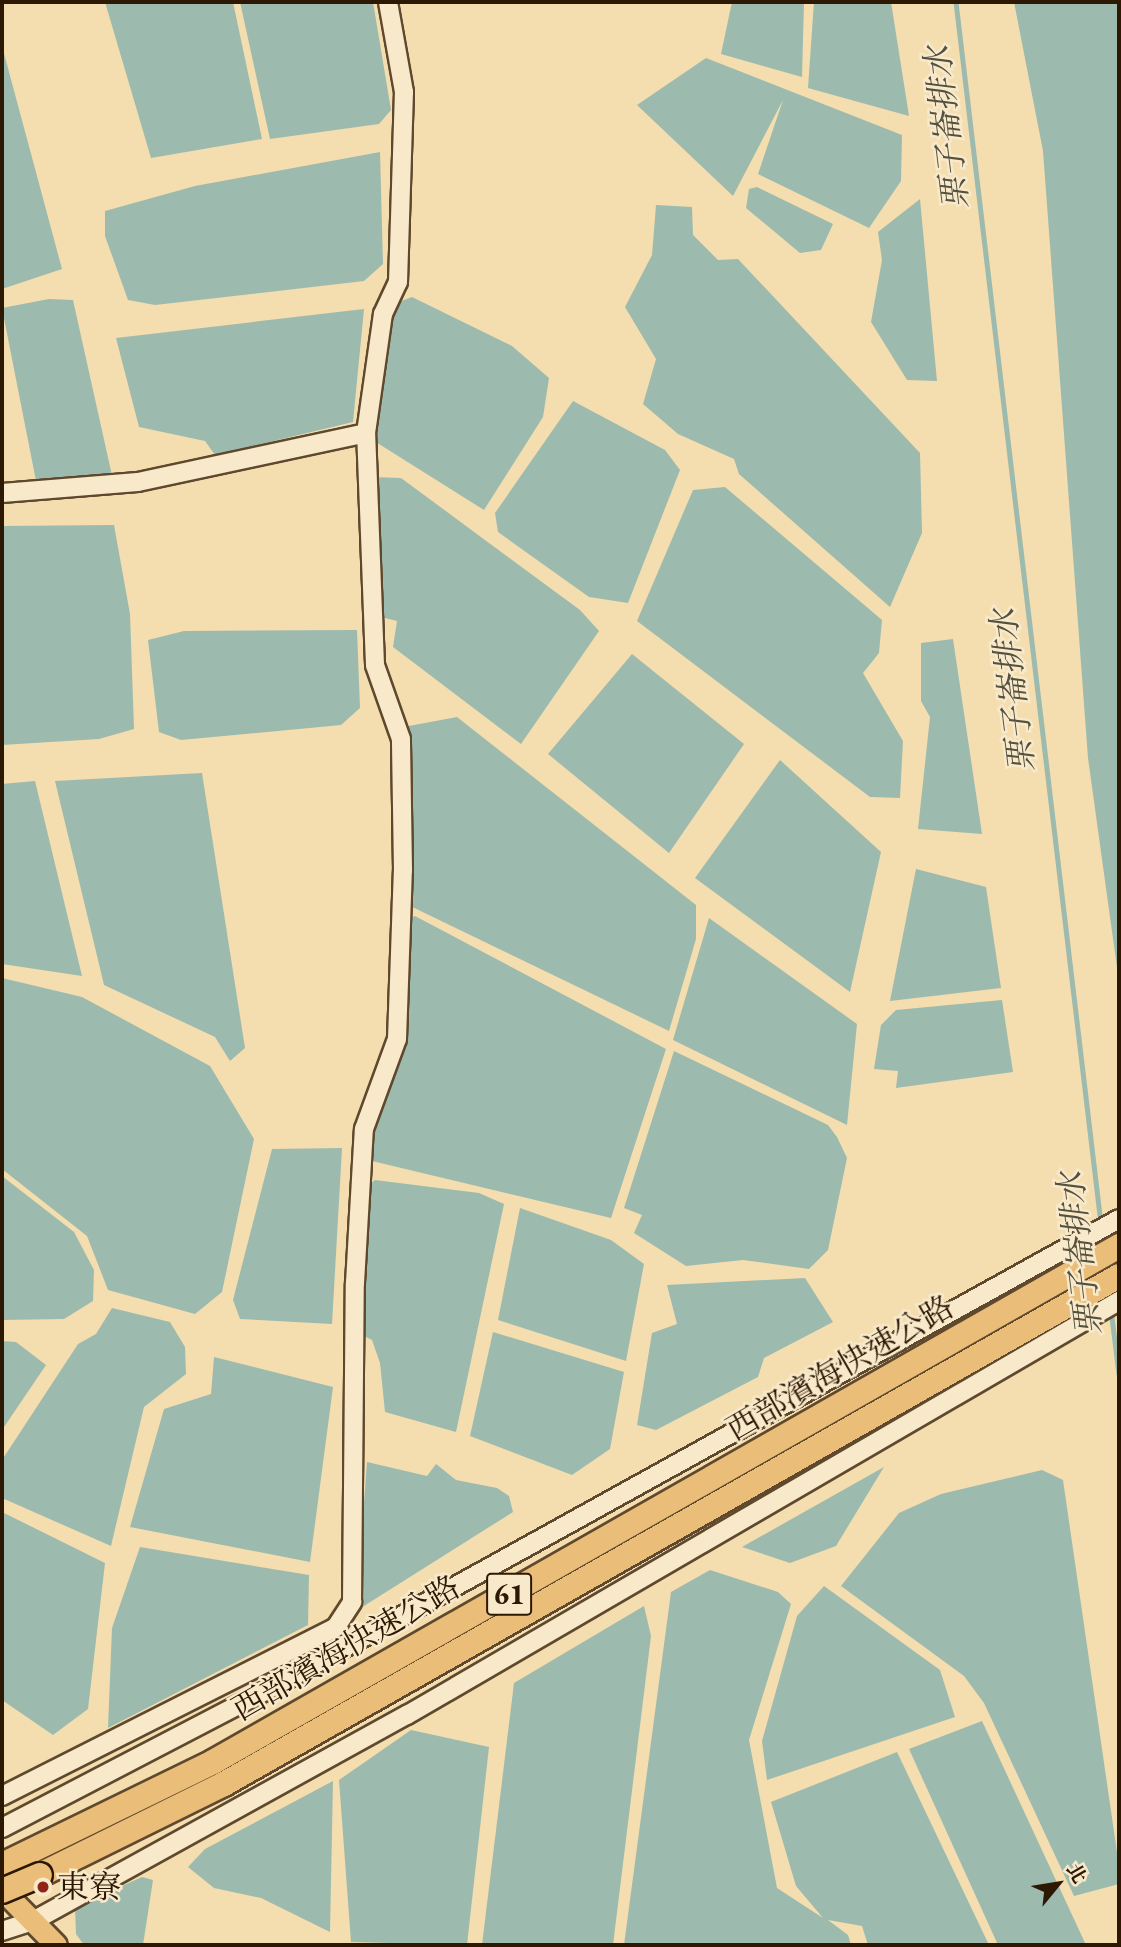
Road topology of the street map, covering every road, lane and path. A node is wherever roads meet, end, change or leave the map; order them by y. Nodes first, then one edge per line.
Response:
1 (388, 2) edge
2 (366, 433) junction
3 (2, 493) edge
4 (1119, 1219) edge
5 (1119, 1246) edge
6 (1119, 1276) edge
7 (1119, 1301) edge
8 (981, 1367) junction
9 (2, 1796) edge
10 (2, 1828) edge
11 (2, 1864) edge
12 (35, 1864) junction
13 (2, 1891) edge
14 (35, 1920) junction
15 (2, 1931) edge
16 (55, 1945) edge

1 - 2 street
2 - 3 street
2 - 9 street
4 - 10 street
5 - 12 highway, 西部濱海快速公路 / 61
6 - 8 highway, 61
7 - 8 street
8 - 12 highway, 西部濱海快速公路 / 61
8 - 14 street
11 - 12 highway, 61
12 - 13 highway, 61, bridge
13 - 14 main road
14 - 15 street
14 - 16 main road

